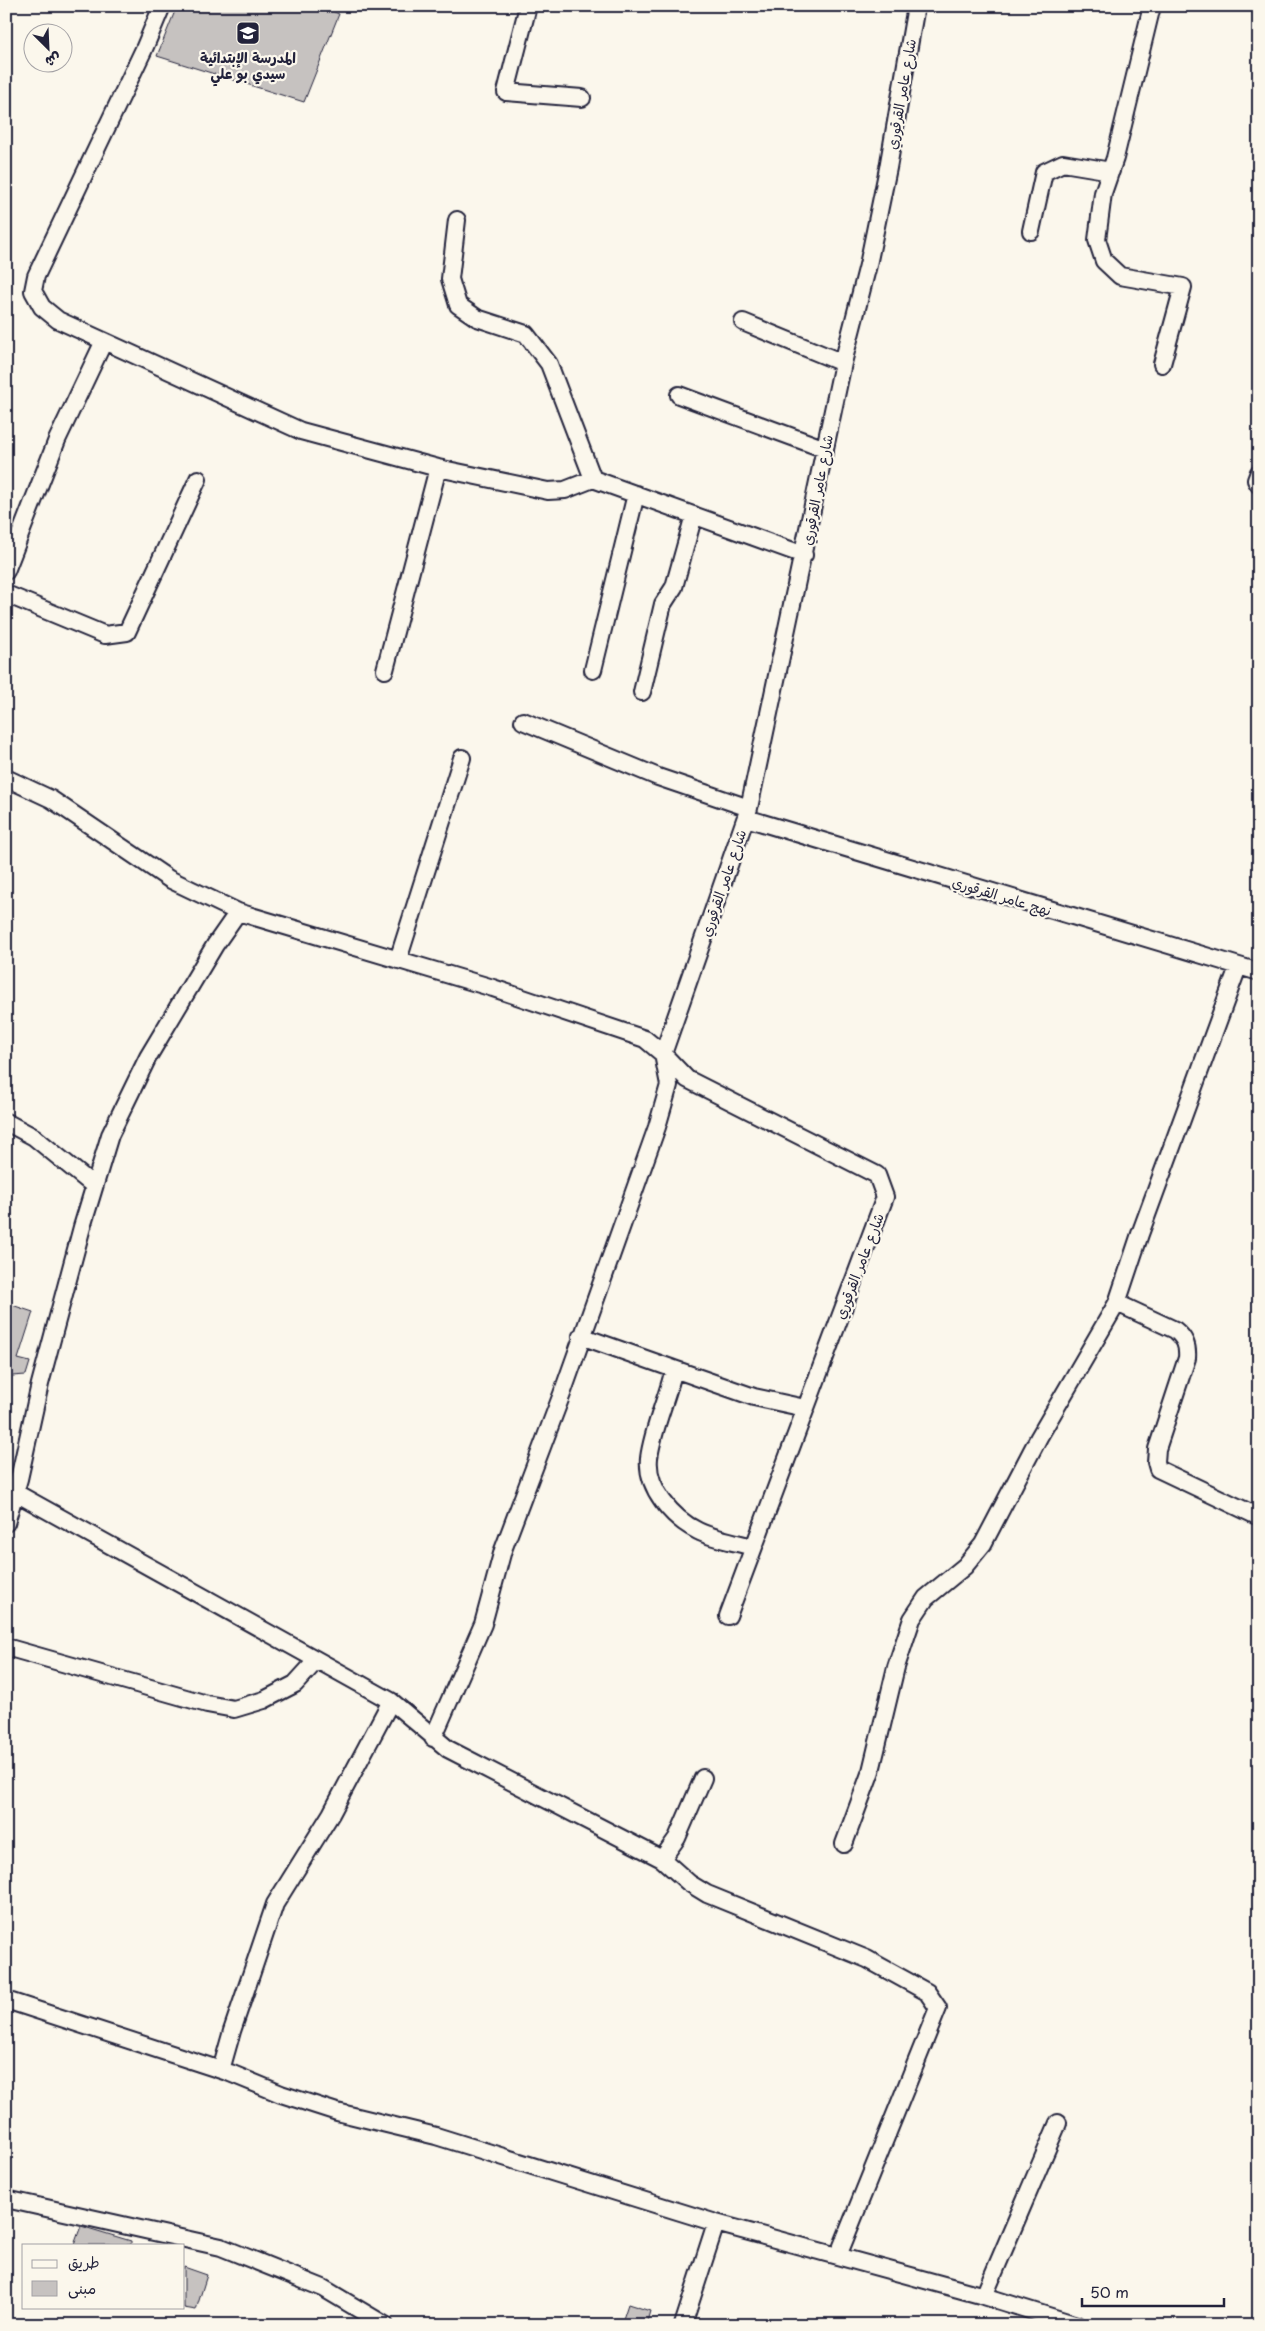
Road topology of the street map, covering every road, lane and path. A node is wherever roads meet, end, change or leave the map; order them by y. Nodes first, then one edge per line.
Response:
1 (162, 6) edge
2 (528, 6) edge
3 (916, 6) edge
4 (1152, 6) edge
5 (582, 98) dead end
6 (1111, 171) junction
7 (456, 220) dead end
8 (1031, 231) dead end
9 (743, 322) dead end
10 (104, 341) junction
11 (843, 364) junction
12 (1162, 364) dead end
13 (679, 395) dead end
14 (825, 449) junction
15 (438, 468) junction
16 (1259, 472) edge
17 (198, 479) dead end
18 (593, 479) junction
19 (1259, 485) edge
20 (636, 494) junction
21 (694, 515) junction
22 (804, 555) junction
23 (6, 571) edge
24 (6, 594) edge
25 (385, 670) dead end
26 (593, 670) dead end
27 (642, 692) dead end
28 (523, 721) dead end
29 (462, 758) dead end
30 (6, 778) edge
31 (748, 813) junction
32 (238, 912) junction
33 (398, 960) junction
34 (1238, 967) junction
35 (1259, 972) edge
36 (664, 1054) junction
37 (6, 1122) edge
38 (93, 1185) junction
39 (1117, 1303) junction
40 (581, 1336) junction
41 (674, 1369) junction
42 (805, 1408) junction
43 (14, 1482) edge
44 (1259, 1517) edge
45 (6, 1523) edge
46 (753, 1546) junction
47 (728, 1616) dead end
48 (6, 1648) edge
49 (316, 1661) junction
50 (391, 1702) junction
51 (433, 1738) junction
52 (703, 1778) dead end
53 (844, 1844) dead end
54 (662, 1859) junction
55 (6, 2000) edge
56 (221, 2070) junction
57 (1058, 2123) dead end
58 (6, 2199) edge
59 (716, 2223) junction
60 (838, 2256) junction
61 (984, 2296) junction
62 (385, 2325) edge
63 (683, 2325) edge
64 (1077, 2325) edge

1 - 10 street
2 - 5 street
3 - 11 street, شارع عامر القرقوري
4 - 6 street
6 - 8 street
6 - 12 street
7 - 18 street
9 - 11 street
10 - 15 street
10 - 23 street
11 - 14 street, شارع عامر القرقوري
13 - 14 street
14 - 22 street, شارع عامر القرقوري
15 - 18 street
15 - 25 street
16 - 19 street
17 - 24 street
18 - 20 street
20 - 21 street
20 - 26 street
21 - 22 street
21 - 27 street
22 - 31 street, شارع عامر القرقوري
28 - 31 street, نهج عامر القرقوري
29 - 33 street
30 - 32 street
31 - 34 street, نهج عامر القرقوري
31 - 36 street, شارع عامر القرقوري
32 - 33 street
32 - 38 street
33 - 36 street
34 - 35 street, نهج عامر القرقوري
34 - 39 street
36 - 40 street
36 - 42 street, شارع عامر القرقوري
37 - 38 street
38 - 43 street
39 - 44 street
39 - 53 street
40 - 41 street
40 - 51 street
41 - 42 street
41 - 46 street
42 - 46 street, شارع عامر القرقوري
43 - 45 street
43 - 49 street
46 - 47 street, شارع عامر القرقوري
48 - 49 street
49 - 50 street
50 - 51 street
50 - 56 street
51 - 54 street
52 - 54 street
54 - 60 street
55 - 56 street
56 - 59 street
57 - 61 street
58 - 62 street
59 - 60 street
59 - 63 street
60 - 61 street
61 - 64 street

